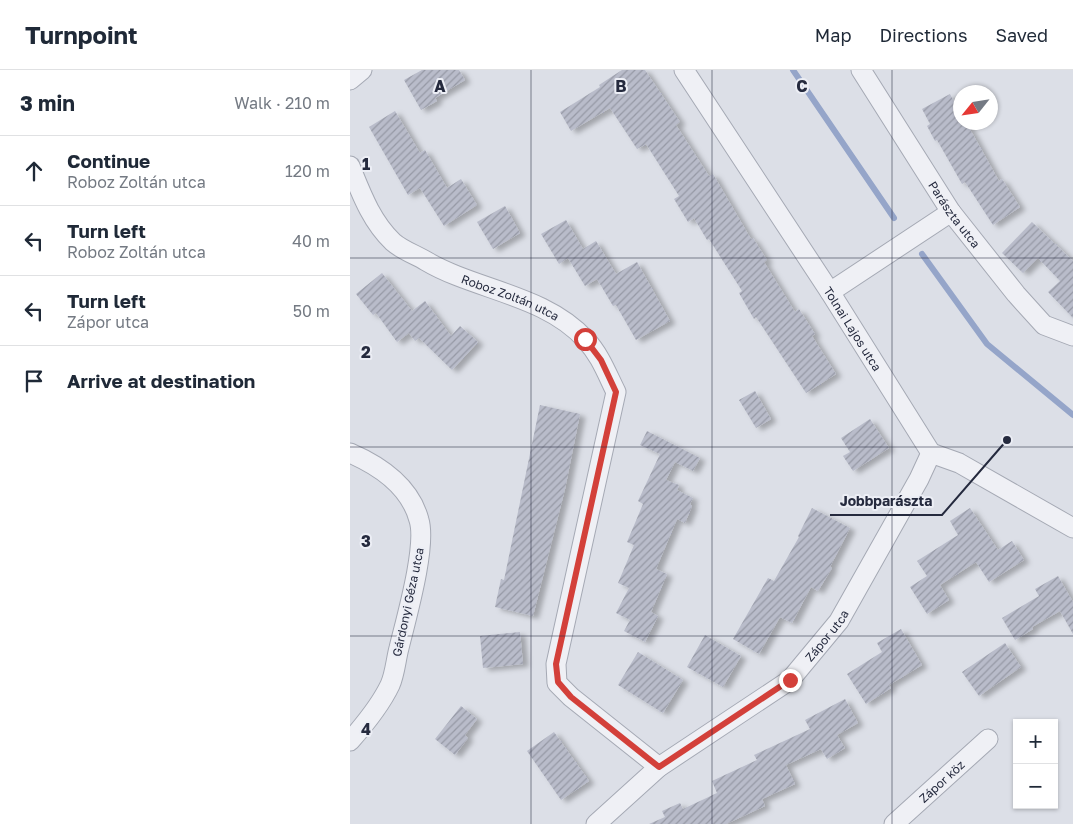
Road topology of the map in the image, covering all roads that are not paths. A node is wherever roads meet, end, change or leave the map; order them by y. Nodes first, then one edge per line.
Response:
1 (362, 70) edge
2 (684, 70) edge
3 (860, 70) edge
4 (350, 80) edge
5 (350, 166) edge
6 (951, 212) junction
7 (830, 292) junction
8 (1073, 336) edge
9 (350, 453) edge
10 (931, 453) junction
11 (1073, 528) edge
12 (988, 739) dead end
13 (350, 741) edge
14 (659, 767) junction
15 (596, 824) edge
16 (894, 824) edge

1 - 4 street
2 - 7 street, Tolnai Lajos utca
3 - 6 street, Parászta utca
5 - 14 street, Roboz Zoltán utca
6 - 7 street
6 - 8 street, Parászta utca
7 - 10 street, Tolnai Lajos utca
9 - 13 street, Gárdonyi Géza utca
10 - 11 street
10 - 14 street, Zápor utca
12 - 16 street, Zápor köz
14 - 15 street, Zápor utca

